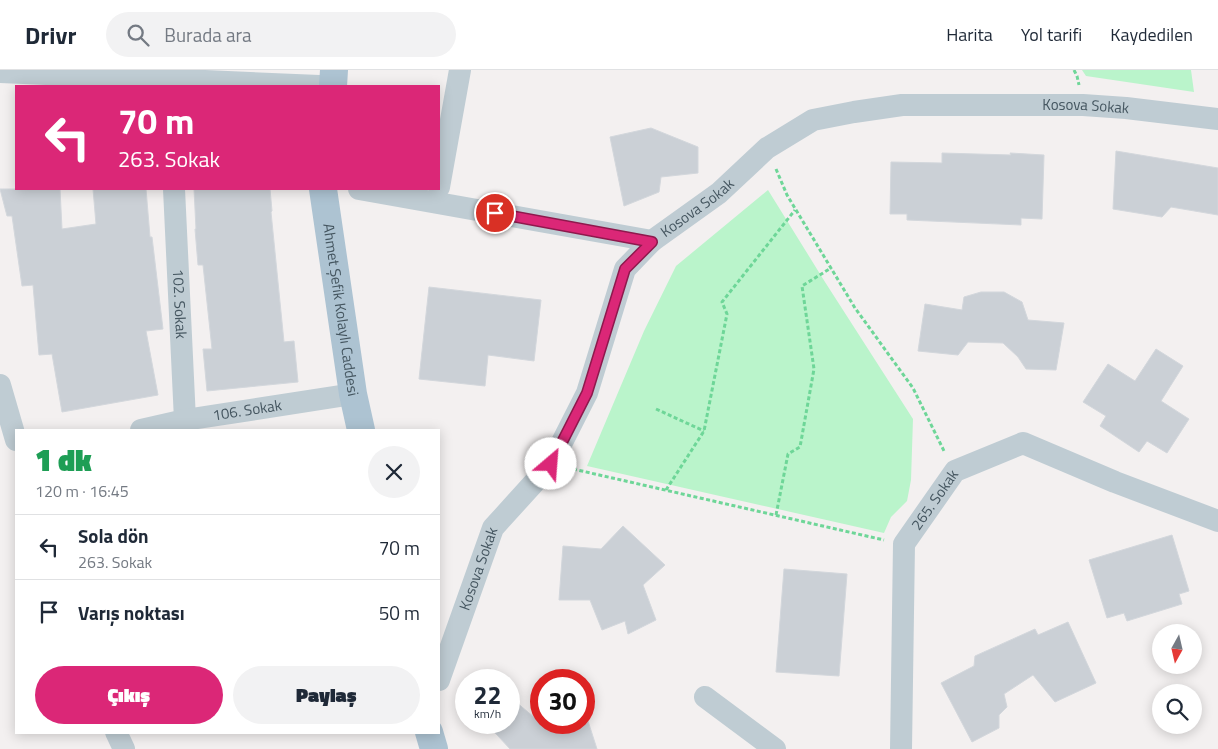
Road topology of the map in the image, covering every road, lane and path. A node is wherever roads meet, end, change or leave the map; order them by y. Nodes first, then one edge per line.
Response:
1 (334, 70) edge
2 (460, 70) edge
3 (0, 72) edge
4 (52, 73) edge
5 (168, 78) edge
6 (300, 85) edge
7 (333, 85) edge
8 (1218, 119) edge
9 (767, 148) junction
10 (440, 182) edge
11 (174, 190) edge
12 (323, 190) edge
13 (379, 190) edge
14 (438, 193) edge
15 (795, 210) junction
16 (652, 242) junction
17 (830, 268) junction
18 (0, 385) edge
19 (353, 394) junction
20 (656, 409) dead end
21 (185, 420) junction
22 (145, 429) edge
23 (361, 429) edge
24 (704, 432) junction
25 (15, 437) edge
26 (551, 464) junction
27 (955, 471) junction
28 (666, 490) junction
29 (776, 515) junction
30 (1218, 522) edge
31 (904, 544) junction
32 (440, 677) edge
33 (705, 698) dead end
34 (117, 734) edge
35 (427, 734) edge
36 (428, 734) edge
37 (124, 749) edge
38 (426, 749) edge
39 (434, 749) edge
40 (775, 749) edge
41 (902, 749) edge

1 - 7 main road
2 - 10 street
3 - 4 street
4 - 5 street
5 - 6 street
8 - 9 street, Kosova Sokak
9 - 15 path
9 - 16 street, Kosova Sokak
11 - 21 street, 102. Sokak
12 - 19 main road, Ahmet Şefik Kolaylı Caddesi
13 - 14 street
14 - 16 street
15 - 17 path
15 - 24 path
16 - 26 street, Kosova Sokak
17 - 27 path
17 - 29 path
18 - 25 street
19 - 21 street, 106. Sokak
19 - 23 main road, Ahmet Şefik Kolaylı Caddesi
20 - 24 path
21 - 22 street, 106. Sokak
24 - 28 path
26 - 28 path
26 - 32 street, Kosova Sokak
27 - 30 street, 265. Sokak
27 - 31 street, 265. Sokak
28 - 29 path
29 - 31 path
31 - 41 street, 265. Sokak
33 - 40 street
34 - 37 street
35 - 38 main road
36 - 39 main road

